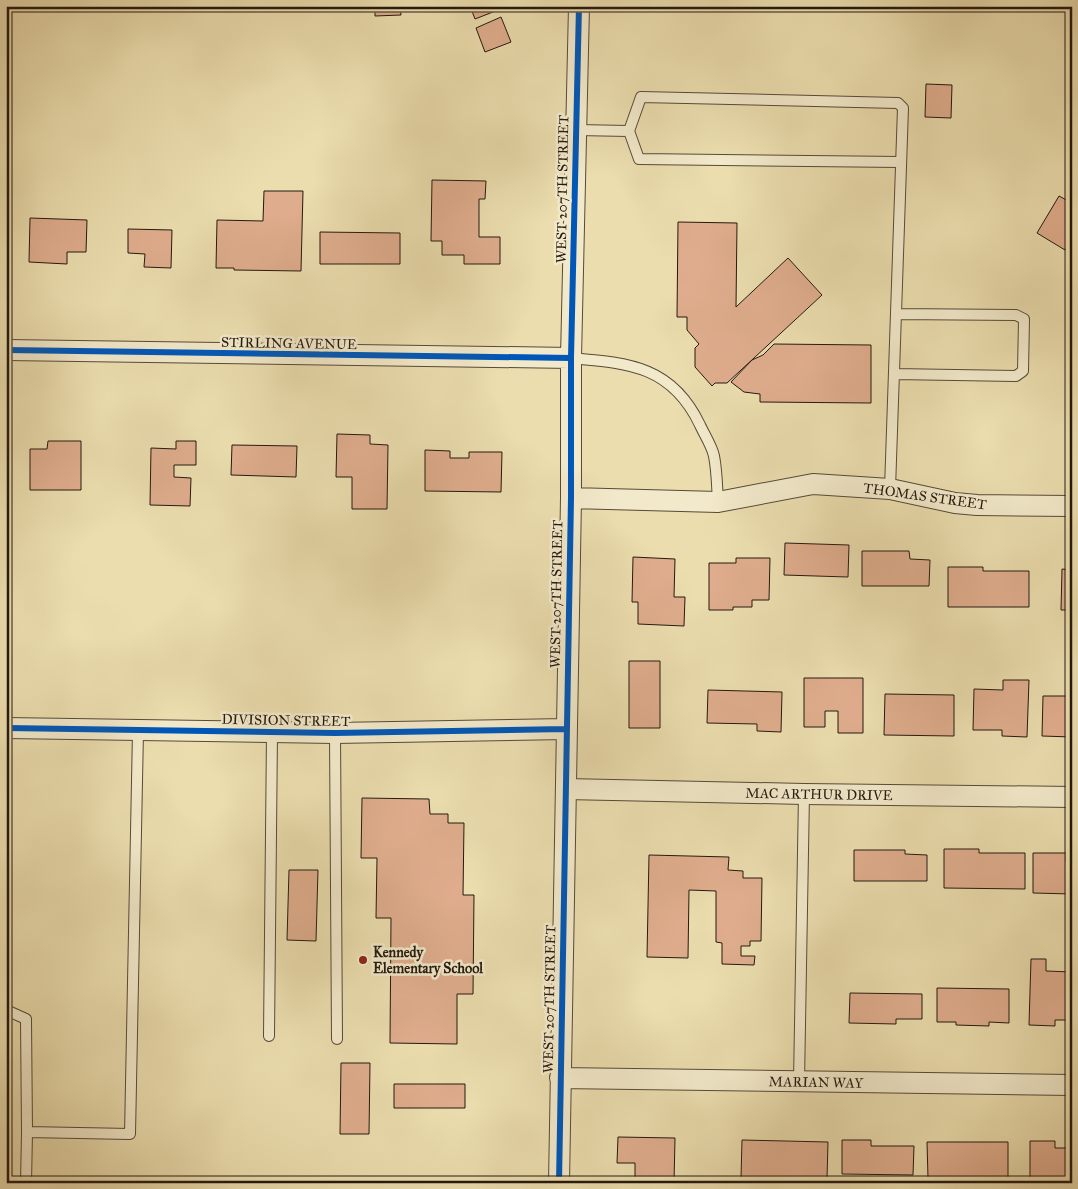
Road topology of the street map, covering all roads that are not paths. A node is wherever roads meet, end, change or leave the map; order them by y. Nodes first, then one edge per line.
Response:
1 (579, 6) edge
2 (576, 130) junction
3 (628, 131) junction
4 (901, 162) junction
5 (896, 314) junction
6 (6, 350) edge
7 (572, 358) junction
8 (894, 374) junction
9 (890, 489) junction
10 (571, 498) junction
11 (718, 502) junction
12 (1072, 506) edge
13 (6, 728) edge
14 (566, 729) junction
15 (138, 730) junction
16 (272, 733) junction
17 (335, 734) junction
18 (566, 789) junction
19 (804, 794) junction
20 (1072, 797) edge
21 (6, 1010) edge
22 (268, 1036) dead end
23 (336, 1040) dead end
24 (560, 1078) junction
25 (799, 1082) junction
26 (1072, 1085) edge
27 (27, 1132) junction
28 (26, 1183) edge
29 (559, 1183) edge

1 - 2 street, WEST 207TH STREET
2 - 3 lane
2 - 7 street, WEST 207TH STREET
3 - 4 lane
3 - 4 lane
4 - 5 lane
5 - 8 lane
5 - 8 lane
6 - 7 street, STIRLING AVENUE
7 - 10 street, WEST 207TH STREET
7 - 11 lane
8 - 9 lane
9 - 11 street, THOMAS STREET
9 - 12 street, THOMAS STREET
10 - 11 street, THOMAS STREET
10 - 14 street, WEST 207TH STREET
13 - 15 street, DIVISION STREET
14 - 17 street, DIVISION STREET
14 - 18 street, WEST 207TH STREET
15 - 16 street, DIVISION STREET
15 - 27 lane
16 - 17 street, DIVISION STREET
16 - 22 lane
17 - 23 lane
18 - 19 street, MAC ARTHUR DRIVE
18 - 24 street, WEST 207TH STREET
19 - 20 street, MAC ARTHUR DRIVE
19 - 25 lane
21 - 27 lane
24 - 25 street, MARIAN WAY
24 - 29 street, WEST 207TH STREET
25 - 26 street, MARIAN WAY
27 - 28 lane

